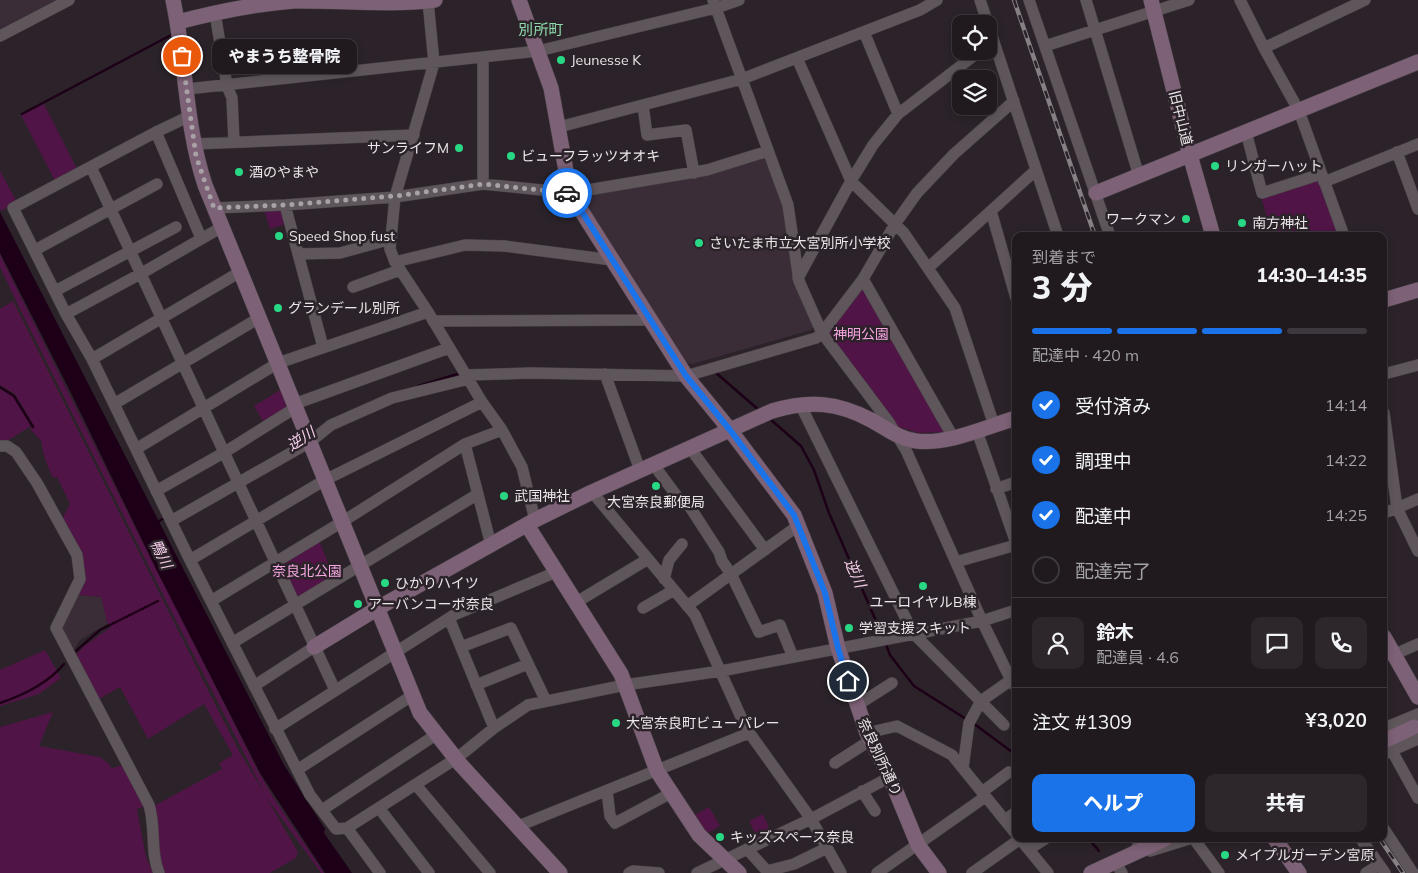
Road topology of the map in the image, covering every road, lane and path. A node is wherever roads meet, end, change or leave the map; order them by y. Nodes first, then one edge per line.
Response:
1 (69, 0) edge
2 (173, 0) edge
3 (431, 0) edge
4 (519, 0) edge
5 (739, 0) edge
6 (938, 0) edge
7 (980, 0) edge
8 (1029, 0) edge
9 (1086, 0) edge
10 (1189, 0) edge
11 (1240, 0) edge
12 (1365, 0) edge
13 (340, 1) edge
14 (715, 4) edge
15 (919, 5) edge
16 (1153, 6) edge
17 (215, 13) junction
18 (985, 15) edge
19 (178, 22) junction
20 (1095, 30) junction
21 (864, 32) junction
22 (0, 36) edge
23 (1044, 46) junction
24 (1264, 48) junction
25 (538, 51) junction
26 (483, 58) junction
27 (797, 58) junction
28 (997, 58) edge
29 (968, 60) edge
30 (1418, 62) edge
31 (434, 63) junction
32 (742, 79) junction
33 (227, 86) junction
34 (187, 89) junction
35 (1014, 101) junction
36 (643, 105) junction
37 (1299, 110) junction
38 (898, 114) junction
39 (190, 116) junction
40 (559, 127) junction
41 (156, 132) junction
42 (1246, 132) junction
43 (414, 135) junction
44 (234, 142) junction
45 (194, 144) junction
46 (1418, 144) edge
47 (768, 151) junction
48 (1397, 152) junction
49 (1190, 155) junction
50 (91, 167) junction
51 (1036, 170) junction
52 (694, 173) junction
53 (1139, 176) junction
54 (1322, 178) junction
55 (851, 181) junction
56 (157, 184) dead end
57 (484, 184) junction
58 (570, 193) junction
59 (1096, 193) junction
60 (395, 196) junction
61 (285, 205) junction
62 (112, 208) junction
63 (214, 208) junction
64 (1418, 209) edge
65 (991, 211) junction
66 (895, 224) junction
67 (176, 227) dead end
68 (222, 227) junction
69 (1057, 232) edge
70 (1109, 232) edge
71 (1212, 232) edge
72 (1342, 232) edge
73 (201, 238) junction
74 (391, 239) junction
75 (34, 250) junction
76 (131, 250) junction
77 (298, 254) junction
78 (612, 260) junction
79 (397, 266) junction
80 (928, 268) junction
81 (240, 272) junction
82 (142, 273) junction
83 (798, 278) junction
84 (862, 280) junction
85 (1012, 284) edge
86 (353, 287) dead end
87 (1418, 290) edge
88 (55, 291) junction
89 (1387, 299) edge
90 (66, 314) junction
91 (162, 317) junction
92 (431, 317) junction
93 (649, 317) junction
94 (259, 318) junction
95 (822, 333) junction
96 (323, 347) junction
97 (449, 348) junction
98 (92, 359) junction
99 (183, 362) junction
100 (278, 363) junction
101 (1418, 365) edge
102 (1387, 373) edge
103 (605, 374) junction
104 (686, 376) junction
105 (467, 377) junction
106 (482, 402) junction
107 (114, 404) junction
108 (800, 404) junction
109 (204, 407) junction
110 (295, 408) junction
111 (1012, 419) edge
112 (994, 425) junction
113 (502, 430) junction
114 (730, 430) junction
115 (977, 431) junction
116 (1387, 435) edge
117 (897, 436) junction
118 (308, 437) junction
119 (953, 438) junction
120 (465, 444) junction
121 (0, 446) edge
122 (690, 448) junction
123 (136, 449) junction
124 (225, 452) junction
125 (646, 467) junction
126 (237, 479) junction
127 (325, 480) junction
128 (1012, 483) edge
129 (996, 489) junction
130 (156, 491) junction
131 (592, 492) junction
132 (478, 494) junction
133 (1418, 499) edge
134 (1397, 508) junction
135 (1387, 513) edge
136 (169, 517) junction
137 (256, 520) junction
138 (342, 522) junction
139 (531, 523) junction
140 (799, 525) junction
141 (1012, 533) edge
142 (682, 544) dead end
143 (491, 545) junction
144 (1012, 545) edge
145 (765, 550) junction
146 (1418, 551) edge
147 (648, 559) junction
148 (190, 560) junction
149 (276, 562) junction
150 (956, 562) junction
151 (359, 566) junction
152 (556, 572) junction
153 (731, 574) junction
154 (664, 579) junction
155 (674, 590) junction
156 (211, 601) junction
157 (575, 603) junction
158 (295, 605) junction
159 (687, 606) junction
160 (378, 608) junction
161 (643, 608) dead end
162 (1012, 611) edge
163 (449, 618) junction
164 (982, 621) junction
165 (913, 633) junction
166 (232, 643) junction
167 (1387, 643) edge
168 (1418, 644) edge
169 (314, 647) junction
170 (461, 647) junction
171 (838, 648) junction
172 (396, 653) junction
173 (1393, 655) junction
174 (793, 657) junction
175 (528, 664) junction
176 (721, 670) junction
177 (1012, 678) edge
178 (892, 683) dead end
179 (1012, 683) edge
180 (476, 685) junction
181 (625, 685) junction
182 (254, 686) junction
183 (335, 690) junction
184 (413, 695) junction
185 (1418, 697) edge
186 (546, 701) junction
187 (981, 701) junction
188 (856, 706) junction
189 (1004, 725) dead end
190 (1417, 727) edge
191 (494, 728) junction
192 (1387, 728) edge
193 (275, 729) junction
194 (749, 733) junction
195 (437, 734) junction
196 (869, 737) junction
197 (1387, 747) edge
198 (1387, 750) edge
199 (457, 758) junction
200 (835, 763) dead end
201 (963, 768) junction
202 (297, 770) junction
203 (657, 771) junction
204 (1009, 772) dead end
205 (890, 776) junction
206 (416, 785) junction
207 (607, 791) junction
208 (862, 791) junction
209 (671, 793) junction
210 (984, 795) junction
211 (1418, 798) edge
212 (379, 808) junction
213 (322, 810) junction
214 (875, 811) dead end
215 (1012, 815) edge
216 (811, 819) junction
217 (1005, 820) junction
218 (516, 827) junction
219 (347, 828) junction
220 (1012, 829) edge
221 (1387, 833) edge
222 (1016, 842) edge
223 (1022, 842) edge
224 (1041, 842) edge
225 (1180, 842) edge
226 (1196, 842) edge
227 (1277, 842) edge
228 (1363, 842) edge
229 (1140, 844) edge
230 (918, 845) junction
231 (827, 848) junction
232 (747, 849) junction
233 (1029, 850) junction
234 (725, 859) junction
235 (1118, 867) edge
236 (1382, 869) edge
237 (553, 871) edge
238 (1418, 871) edge
239 (703, 872) edge
240 (159, 873) edge
241 (380, 873) edge
242 (429, 873) edge
243 (490, 873) edge
244 (629, 873) edge
245 (660, 873) edge
246 (739, 873) edge
247 (842, 873) edge
248 (877, 873) edge
249 (939, 873) edge
250 (972, 873) edge
251 (1048, 873) edge
252 (1091, 873) edge
253 (1219, 873) edge
254 (1299, 873) edge
255 (1366, 873) edge
256 (1414, 873) edge

1 - 22 street
2 - 19 street
3 - 13 street
3 - 31 street
4 - 25 street, 奈良別所通り
5 - 14 street
6 - 15 street
7 - 18 street
8 - 23 street
9 - 20 street
10 - 16 street
11 - 24 street
12 - 24 street
13 - 17 street
14 - 25 street
14 - 32 street
15 - 21 street
16 - 20 street
16 - 49 street, 旧中山道
17 - 19 street
17 - 33 street
19 - 34 street
20 - 23 street
20 - 53 street
21 - 27 street
21 - 38 street
23 - 59 street
24 - 37 street
25 - 26 street
25 - 40 street, 奈良別所通り
26 - 31 street
26 - 57 street
27 - 32 street
27 - 55 street
28 - 35 street
29 - 38 street
30 - 37 street
31 - 33 street
31 - 43 street
32 - 36 street
32 - 47 street
33 - 34 street
33 - 44 street
34 - 39 street
35 - 51 street
35 - 66 street
36 - 40 street
36 - 52 street
37 - 42 street
37 - 54 street
38 - 55 street
39 - 41 street
39 - 45 street
40 - 58 street, 奈良別所通り
41 - 50 street
41 - 73 street
42 - 49 street
42 - 54 street
43 - 44 street
43 - 60 street
44 - 45 street
45 - 63 street
46 - 48 street
47 - 52 street
47 - 83 street
48 - 54 street
48 - 64 street
49 - 53 street
49 - 71 street, 旧中山道
50 - 62 street
50 - 75 street
51 - 65 street
51 - 69 street
52 - 58 street
53 - 59 street
54 - 72 street
55 - 66 street
55 - 83 street
56 - 62 street
57 - 58 street
57 - 60 street
58 - 78 street, 奈良別所通り
59 - 70 street
60 - 61 street
60 - 74 street
61 - 63 street
61 - 77 street
62 - 75 street
62 - 76 street
63 - 68 street
65 - 80 street
65 - 85 street
66 - 80 street
66 - 84 street
67 - 76 street
68 - 73 street
68 - 81 street
73 - 82 street
74 - 77 street
74 - 79 street
75 - 88 street
76 - 82 street
76 - 88 street
77 - 96 street
78 - 79 street
78 - 93 street, 奈良別所通り
79 - 86 street
79 - 92 street
80 - 112 street
81 - 91 street
81 - 94 street
82 - 90 street
82 - 91 street
83 - 95 street
84 - 95 street
84 - 119 street
87 - 89 street
88 - 90 street
90 - 98 street
91 - 98 street
91 - 99 street
92 - 93 street
92 - 96 street
92 - 97 street
93 - 104 street, 奈良別所通り
94 - 99 street
94 - 100 street
95 - 104 street
95 - 117 street
96 - 100 street
97 - 105 street
97 - 110 street
98 - 107 street
99 - 107 street
99 - 109 street
100 - 109 street
100 - 110 street
101 - 102 street
103 - 104 street
103 - 105 street
103 - 125 street
104 - 114 street, 奈良別所通り
105 - 106 street
105 - 118 street
106 - 113 street
106 - 127 street
107 - 123 street
108 - 114 street
108 - 117 street
108 - 165 street
109 - 123 street
109 - 124 street
110 - 118 street
110 - 124 street
111 - 112 street
112 - 115 street
113 - 120 street
113 - 139 street
114 - 122 street
114 - 140 street, 奈良別所通り
115 - 119 street
115 - 129 street
116 - 134 street
117 - 119 street
117 - 150 street
118 - 126 street
118 - 127 street
120 - 132 street
120 - 138 street
121 - 240 street
122 - 125 street
122 - 145 street
123 - 130 street
124 - 126 street
124 - 130 street
125 - 131 street
125 - 153 street
126 - 136 street
126 - 137 street
127 - 137 street
127 - 138 street
128 - 129 street
129 - 141 street
130 - 136 street
131 - 139 street
131 - 147 street
132 - 143 street
132 - 151 street
133 - 134 street
134 - 135 street
134 - 146 street
136 - 148 street
137 - 148 street
137 - 149 street
138 - 149 street
138 - 151 street
139 - 143 street
139 - 152 street
140 - 145 street
140 - 171 street, 奈良別所通り
142 - 154 street
143 - 160 street
144 - 150 street
145 - 153 street
147 - 154 street
147 - 157 street
148 - 156 street
149 - 156 street
149 - 158 street
150 - 164 street
151 - 158 street
151 - 160 street
152 - 157 street
152 - 163 street
153 - 159 street
153 - 174 street
154 - 155 street
155 - 159 street
155 - 161 street
156 - 166 street
157 - 181 street
158 - 166 street
158 - 169 street
159 - 176 street
160 - 169 street
160 - 172 street
162 - 164 street
163 - 170 street
163 - 172 street
164 - 165 street
164 - 177 street
165 - 171 street
165 - 187 street
166 - 182 street
167 - 173 street
168 - 173 street
169 - 182 street
169 - 183 street
170 - 175 street
170 - 180 street
171 - 174 street
171 - 188 street, 奈良別所通り
172 - 183 street
172 - 184 street
173 - 185 street
174 - 176 street
175 - 180 street
175 - 186 street
176 - 181 street
176 - 194 street
178 - 188 street
179 - 187 street
180 - 191 street
181 - 186 street
181 - 203 street
182 - 193 street
183 - 193 street
184 - 195 street
184 - 202 street
186 - 191 street
187 - 189 street
187 - 201 street
188 - 196 street, 奈良別所通り
190 - 192 street
190 - 197 street
191 - 199 street
193 - 202 street
194 - 203 street
194 - 216 street
195 - 199 street
195 - 213 street
196 - 200 street
196 - 201 street
196 - 205 street, 奈良別所通り
198 - 211 street
199 - 206 street
199 - 218 street
201 - 210 street
202 - 213 street
203 - 207 street
203 - 209 street
204 - 210 street
205 - 208 street
205 - 230 street, 奈良別所通り
206 - 212 street
206 - 243 street
207 - 209 street
207 - 218 street
208 - 214 street
208 - 216 street
209 - 234 street
210 - 217 street
210 - 230 street
212 - 219 street
212 - 242 street
213 - 219 street
215 - 217 street
216 - 231 street
216 - 232 street
217 - 220 street
218 - 237 street
219 - 241 street
221 - 256 street
222 - 250 street
223 - 233 street
224 - 233 street
225 - 229 street
226 - 253 street
227 - 254 street
228 - 236 street
229 - 235 street
230 - 248 street
230 - 249 street, 奈良別所通り
231 - 232 street
231 - 247 street
232 - 234 street
233 - 251 street
234 - 239 street
234 - 246 street
235 - 252 street
236 - 255 street
238 - 256 street
244 - 245 street

